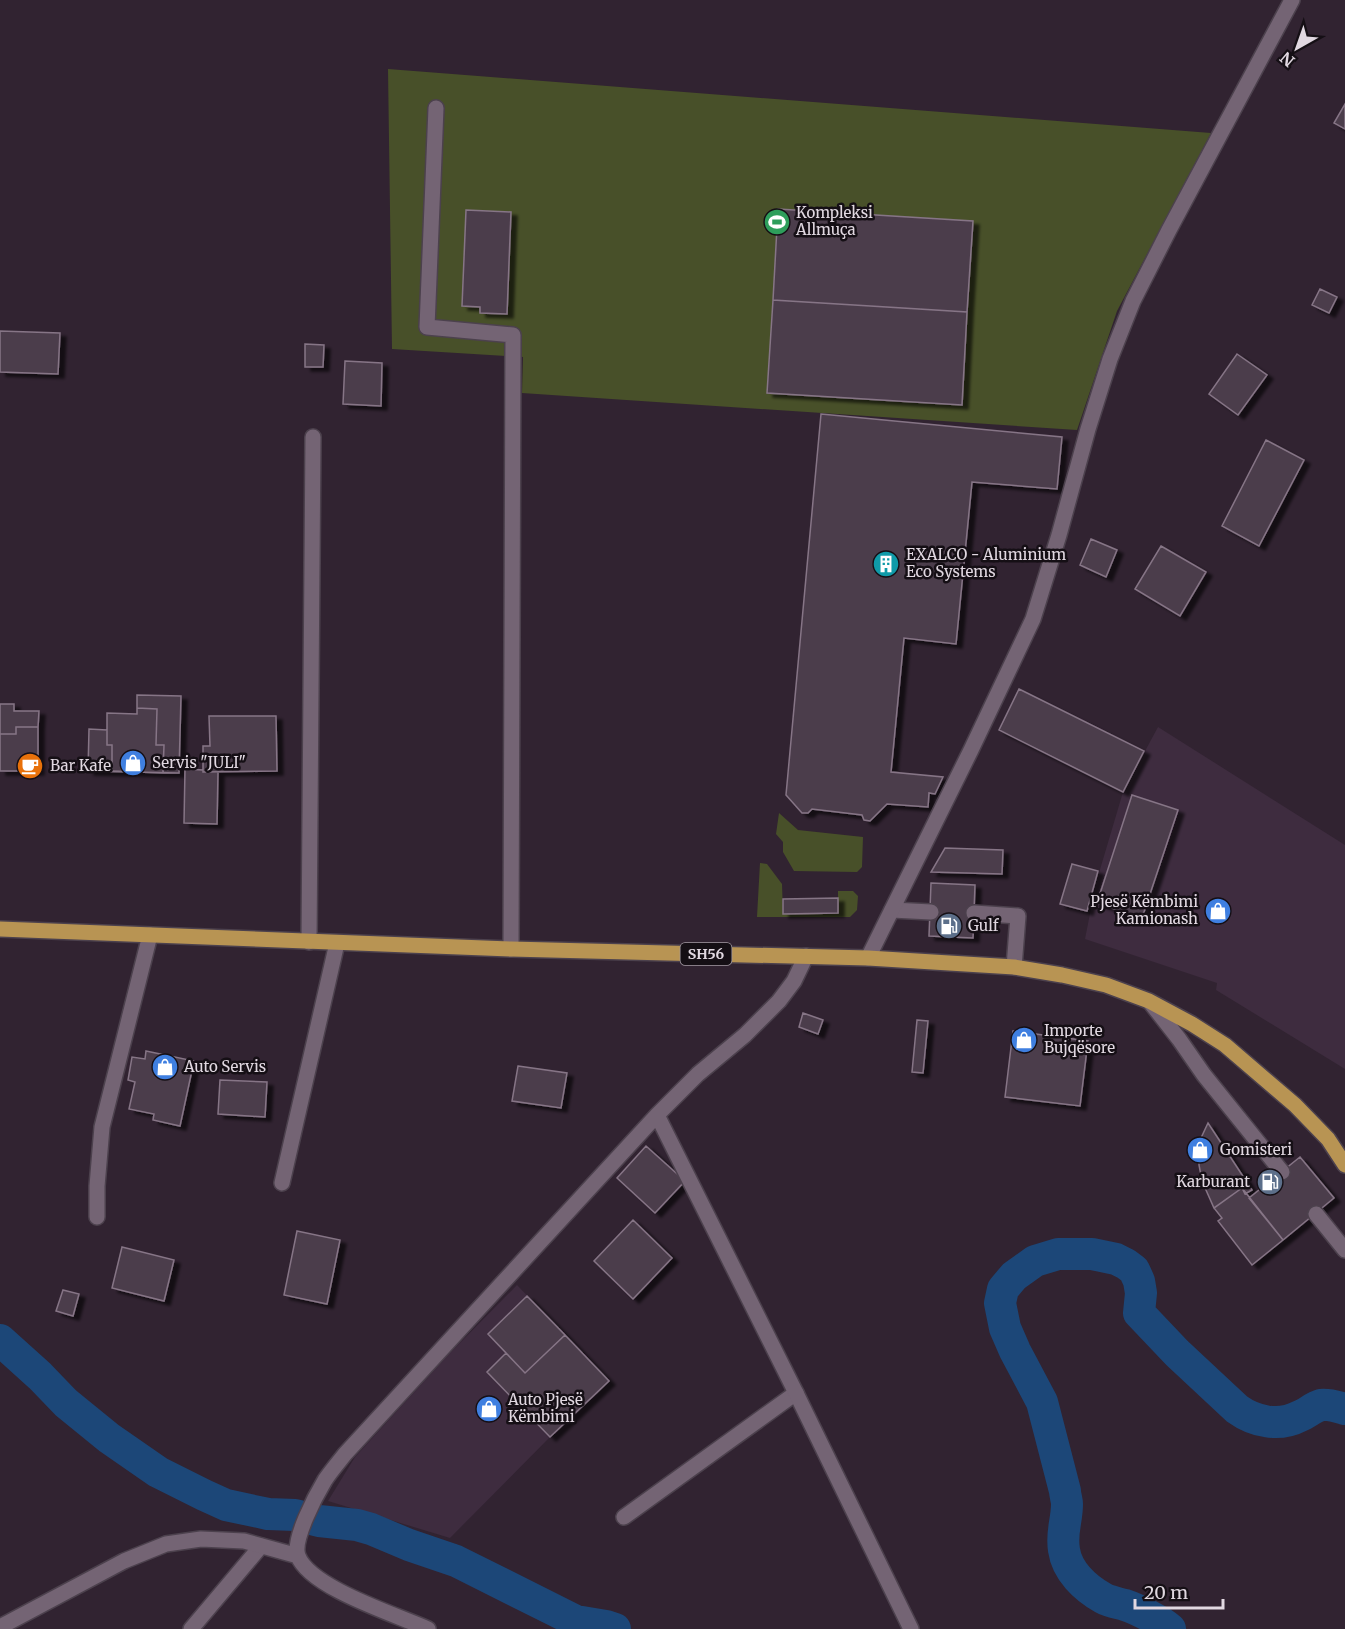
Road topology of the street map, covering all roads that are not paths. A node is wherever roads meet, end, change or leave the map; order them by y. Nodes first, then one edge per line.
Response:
1 (1292, 0) edge
2 (436, 108) dead end
3 (314, 437) dead end
4 (892, 910) junction
5 (931, 912) dead end
6 (974, 913) dead end
7 (0, 929) edge
8 (150, 935) junction
9 (309, 942) junction
10 (337, 943) junction
11 (511, 949) junction
12 (806, 956) junction
13 (868, 958) junction
14 (1014, 967) junction
15 (1149, 1001) junction
16 (657, 1115) junction
17 (1345, 1165) edge
18 (1282, 1172) dead end
19 (282, 1182) dead end
20 (1316, 1214) dead end
21 (97, 1216) dead end
22 (1345, 1250) edge
23 (796, 1393) junction
24 (624, 1517) dead end
25 (261, 1546) junction
26 (298, 1556) junction
27 (0, 1627) edge
28 (191, 1629) edge
29 (428, 1629) edge
30 (911, 1629) edge

1 - 4 street
2 - 11 street
3 - 9 street
4 - 5 street
4 - 13 street
6 - 14 street
7 - 8 main road, SH56
8 - 9 main road, SH56
8 - 21 street
9 - 10 main road, SH56
10 - 11 main road, SH56
10 - 19 street
11 - 12 main road, SH56
12 - 13 main road, SH56
12 - 16 street
13 - 14 main road, SH56
14 - 15 main road, SH56
15 - 17 main road, SH56
15 - 18 street
16 - 23 street
16 - 26 street
20 - 22 street
23 - 24 street
23 - 30 street
25 - 26 street
25 - 27 street
25 - 28 street
26 - 29 street

